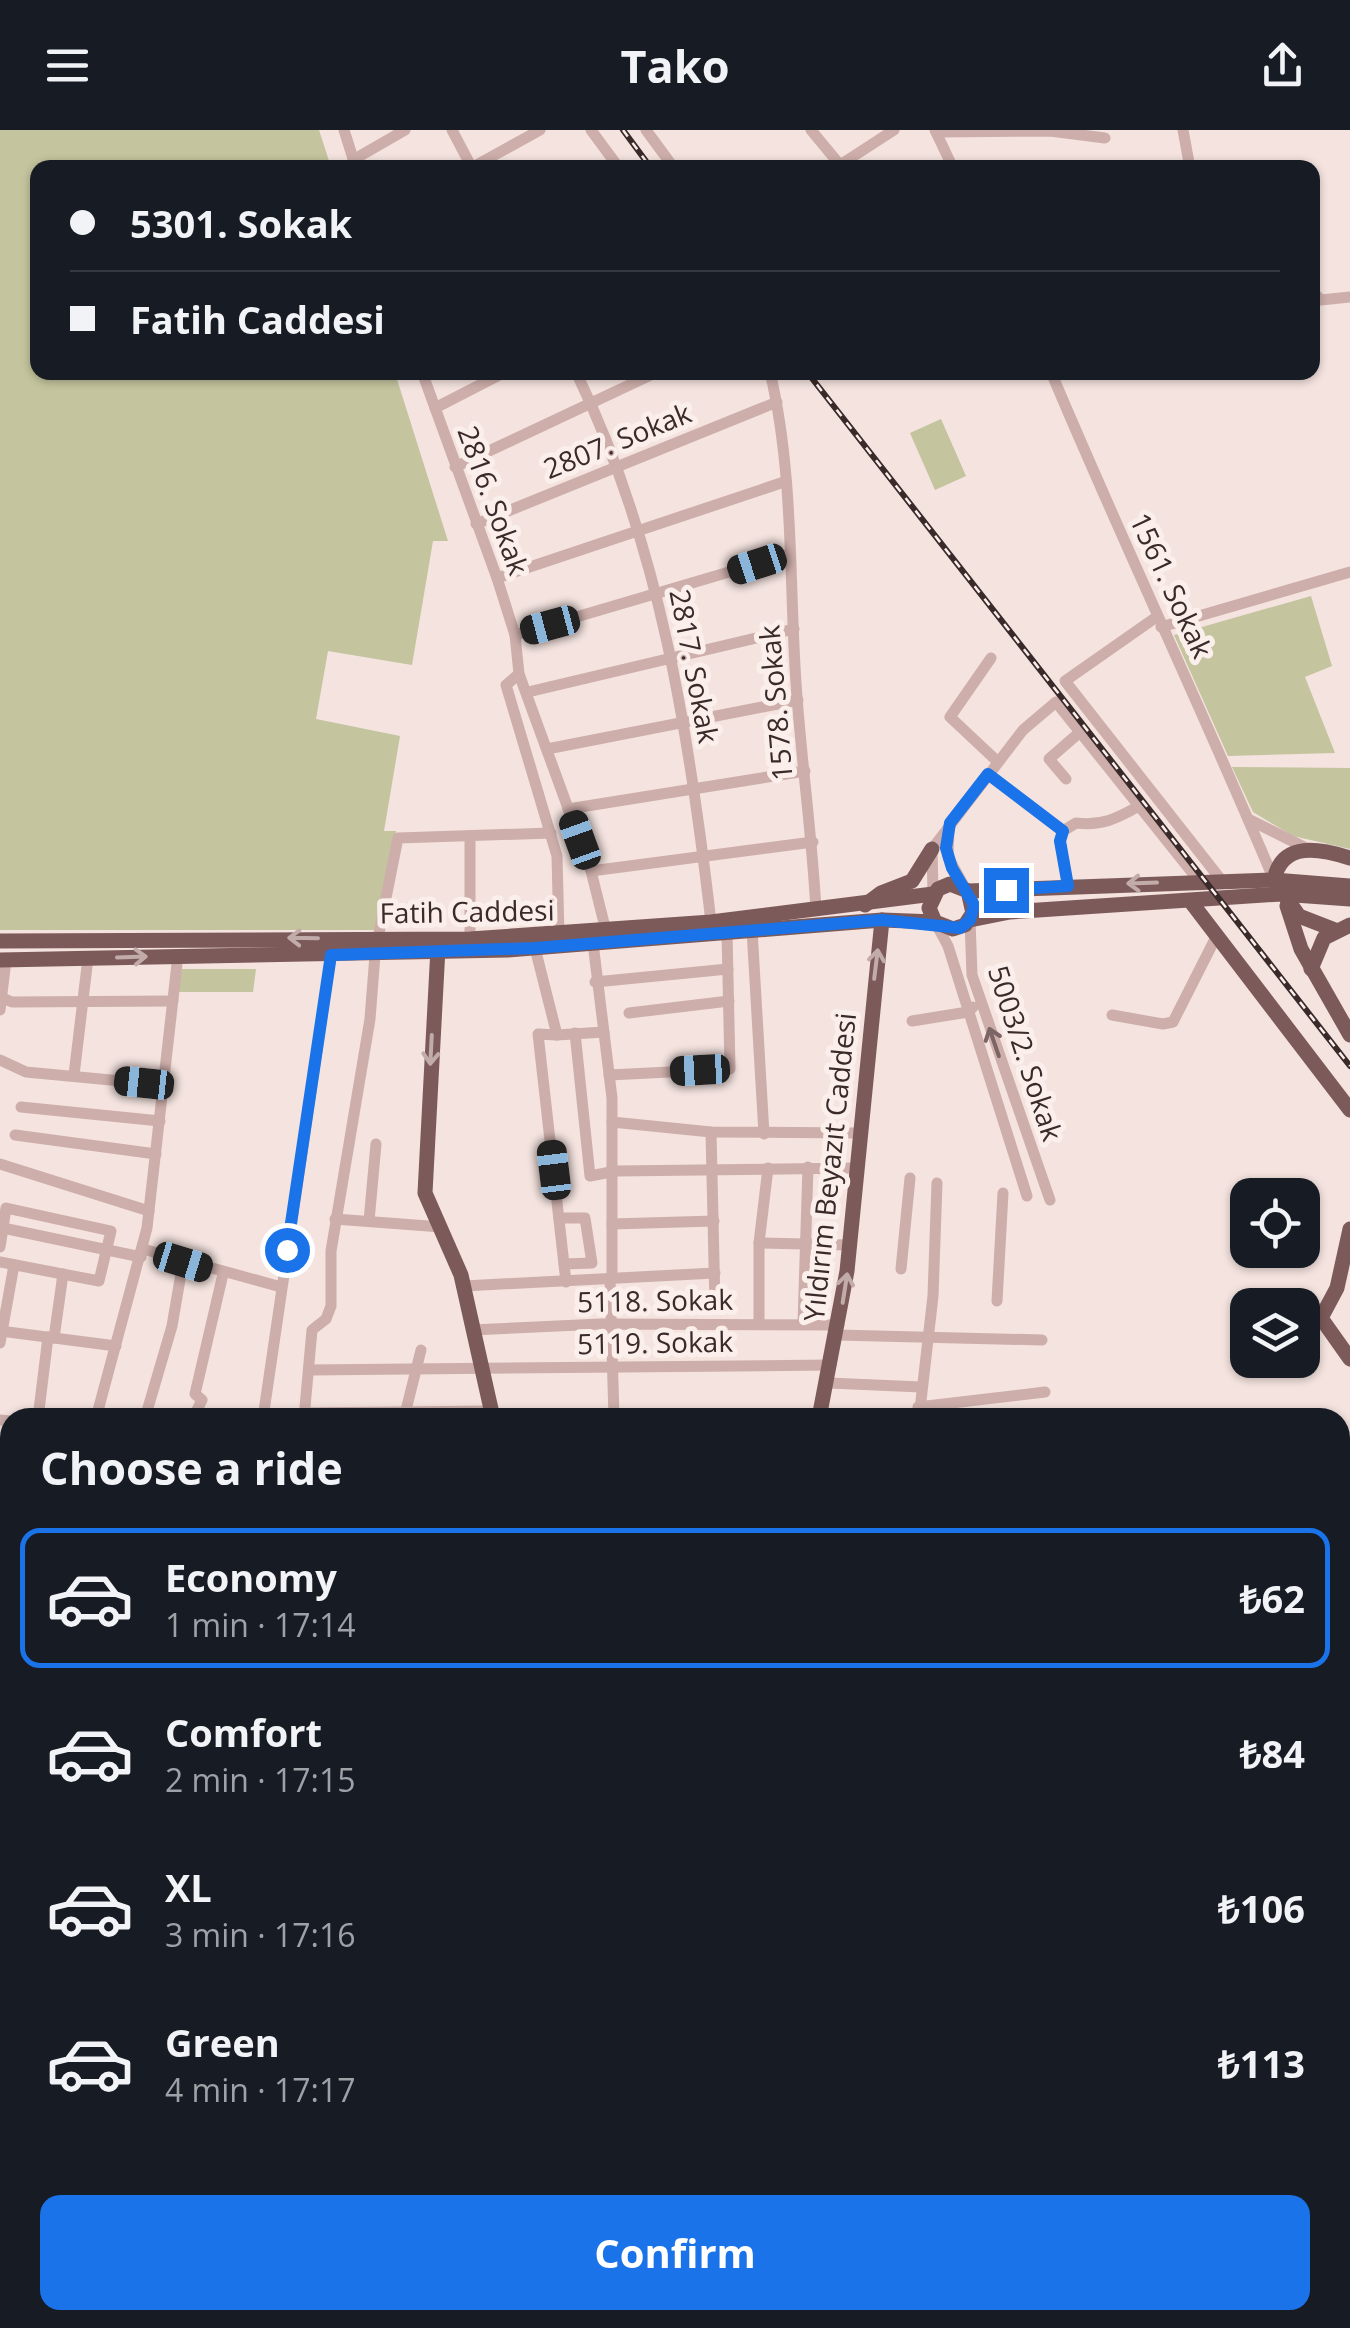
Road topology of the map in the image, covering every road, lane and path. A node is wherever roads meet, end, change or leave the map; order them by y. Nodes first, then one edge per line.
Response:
1 (344, 130) edge
2 (405, 130) edge
3 (452, 130) edge
4 (540, 130) edge
5 (592, 130) edge
6 (646, 130) edge
7 (812, 130) edge
8 (894, 130) edge
9 (1183, 130) edge
10 (935, 131) edge
11 (1105, 138) dead end
12 (353, 160) edge
13 (360, 160) edge
14 (468, 160) edge
15 (485, 160) edge
16 (611, 160) edge
17 (668, 160) edge
18 (834, 160) edge
19 (847, 160) edge
20 (949, 160) edge
21 (1189, 160) edge
22 (1350, 297) edge
23 (1320, 299) edge
24 (425, 380) edge
25 (489, 380) edge
26 (580, 380) edge
27 (640, 380) edge
28 (772, 380) edge
29 (1054, 380) edge
30 (777, 402) junction
31 (591, 404) junction
32 (434, 408) junction
33 (455, 466) junction
34 (616, 468) junction
35 (784, 482) junction
36 (476, 524) junction
37 (637, 532) junction
38 (790, 554) junction
39 (1350, 572) edge
40 (497, 578) junction
41 (657, 596) junction
42 (1158, 623) junction
43 (794, 629) junction
44 (515, 635) junction
45 (991, 658) dead end
46 (673, 661) junction
47 (520, 674) junction
48 (528, 692) junction
49 (798, 700) junction
50 (683, 725) junction
51 (1080, 732) junction
52 (547, 749) junction
53 (998, 762) junction
54 (806, 771) junction
55 (988, 774) junction
56 (1066, 779) dead end
57 (693, 792) junction
58 (1138, 806) junction
59 (568, 809) junction
60 (1248, 819) junction
61 (950, 823) junction
62 (1063, 831) junction
63 (551, 833) junction
64 (470, 836) junction
65 (813, 842) junction
66 (1306, 848) junction
67 (932, 849) junction
68 (704, 857) junction
69 (1348, 859) edge
70 (591, 871) junction
71 (1200, 881) junction
72 (1222, 881) junction
73 (1068, 886) junction
74 (1350, 886) edge
75 (968, 891) junction
76 (1280, 892) junction
77 (933, 894) junction
78 (1249, 897) junction
79 (1350, 899) edge
80 (1191, 902) junction
81 (864, 906) junction
82 (816, 910) junction
83 (882, 920) junction
84 (970, 920) junction
85 (711, 922) junction
86 (935, 922) junction
87 (1292, 926) junction
88 (1342, 928) edge
89 (752, 930) junction
90 (606, 931) junction
91 (727, 932) junction
92 (1216, 934) junction
93 (470, 939) junction
94 (560, 940) junction
95 (0, 941) edge
96 (593, 943) junction
97 (376, 946) junction
98 (535, 948) junction
99 (435, 953) junction
100 (331, 955) junction
101 (178, 956) junction
102 (88, 958) junction
103 (3, 960) edge
104 (728, 969) junction
105 (1311, 969) junction
106 (595, 982) junction
107 (980, 1000) junction
108 (174, 1001) junction
109 (729, 1001) junction
110 (2, 1002) edge
111 (84, 1002) junction
112 (968, 1012) junction
113 (630, 1014) dead end
114 (1112, 1015) dead end
115 (912, 1021) dead end
116 (604, 1032) junction
117 (575, 1033) junction
118 (557, 1034) junction
119 (1350, 1035) edge
120 (1, 1066) edge
121 (608, 1075) junction
122 (74, 1076) junction
123 (164, 1085) junction
124 (21, 1106) dead end
125 (1350, 1110) edge
126 (160, 1121) junction
127 (612, 1122) junction
128 (710, 1132) junction
129 (858, 1133) junction
130 (764, 1134) junction
131 (14, 1135) dead end
132 (376, 1144) dead end
133 (156, 1154) junction
134 (0, 1164) edge
135 (808, 1167) junction
136 (768, 1168) junction
137 (856, 1168) junction
138 (712, 1169) junction
139 (612, 1173) junction
140 (910, 1178) dead end
141 (937, 1183) dead end
142 (1003, 1193) dead end
143 (1027, 1196) dead end
144 (1050, 1200) dead end
145 (149, 1211) junction
146 (559, 1218) junction
147 (335, 1219) junction
148 (369, 1221) junction
149 (714, 1221) junction
150 (612, 1224) junction
151 (441, 1226) junction
152 (3, 1228) junction
153 (1350, 1229) edge
154 (759, 1243) junction
155 (805, 1244) junction
156 (0, 1246) edge
157 (849, 1246) junction
158 (107, 1250) junction
159 (142, 1253) junction
160 (0, 1262) edge
161 (183, 1262) junction
162 (564, 1264) junction
163 (14, 1265) junction
164 (902, 1268) dead end
165 (64, 1274) junction
166 (223, 1274) junction
167 (715, 1274) junction
168 (611, 1278) junction
169 (566, 1282) junction
170 (464, 1286) junction
171 (281, 1287) junction
172 (997, 1301) dead end
173 (715, 1305) dead end
174 (613, 1324) junction
175 (758, 1324) junction
176 (803, 1324) junction
177 (472, 1330) junction
178 (838, 1330) junction
179 (1, 1335) edge
180 (51, 1337) junction
181 (927, 1337) junction
182 (1042, 1340) dead end
183 (116, 1346) junction
184 (420, 1350) dead end
185 (1350, 1358) edge
186 (831, 1365) junction
187 (479, 1368) junction
188 (612, 1368) junction
189 (310, 1370) junction
190 (413, 1370) junction
191 (829, 1382) junction
192 (921, 1388) junction
193 (1045, 1392) dead end
194 (40, 1408) edge
195 (99, 1408) edge
196 (148, 1408) edge
197 (198, 1408) edge
198 (264, 1408) edge
199 (305, 1408) edge
200 (407, 1408) edge
201 (490, 1408) edge
202 (613, 1408) edge
203 (822, 1408) edge
204 (918, 1408) edge
205 (943, 1408) edge

1 - 12 street
2 - 13 street
3 - 14 street
4 - 15 street
5 - 16 street
6 - 17 street
7 - 18 street
8 - 19 street
9 - 21 street
10 - 11 street
10 - 20 street
22 - 23 street
24 - 32 street, 2816. Sokak
25 - 32 street
26 - 31 street, 2817. Sokak
27 - 31 street
28 - 30 street, 1578. Sokak
29 - 42 street, 1561. Sokak
30 - 34 street, 2807. Sokak
30 - 35 street, 1578. Sokak
31 - 33 street
31 - 34 street, 2817. Sokak
32 - 33 street, 2816. Sokak
33 - 36 street, 2816. Sokak
34 - 36 street, 2807. Sokak
34 - 37 street, 2817. Sokak
35 - 37 street
35 - 38 street, 1578. Sokak
36 - 40 street, 2816. Sokak
37 - 40 street
37 - 41 street, 2817. Sokak
38 - 41 street
38 - 43 street, 1578. Sokak
39 - 42 street
40 - 44 street, 2816. Sokak
41 - 44 street
41 - 46 street, 2817. Sokak
42 - 60 street, 1561. Sokak
42 - 72 street
43 - 46 street
43 - 49 street, 1578. Sokak
44 - 47 street, 2816. Sokak
45 - 53 street
46 - 48 street
46 - 50 street, 2817. Sokak
47 - 48 street, 2816. Sokak
47 - 63 street
48 - 52 street, 2816. Sokak
49 - 50 street
49 - 54 street, 1578. Sokak
50 - 52 street
50 - 57 street, 2817. Sokak
51 - 53 street
51 - 56 street
51 - 58 street
52 - 59 street, 2816. Sokak
53 - 55 street
54 - 57 street
54 - 65 street, 1578. Sokak
55 - 61 street
55 - 62 street
57 - 59 street
57 - 68 street, 2817. Sokak
58 - 62 street
58 - 71 street
59 - 70 street, 2816. Sokak
60 - 66 street
60 - 76 street, 1561. Sokak
61 - 67 street
61 - 75 street
62 - 73 street
63 - 64 street
63 - 94 street
64 - 93 street
64 - 97 street
65 - 68 street
65 - 82 street, 1578. Sokak
66 - 69 main road
66 - 76 main road
67 - 77 street
67 - 81 main road
68 - 70 street
68 - 85 street, 2817. Sokak
70 - 90 street, 2816. Sokak
71 - 72 main road
71 -> 73 main road
72 - 76 main road
73 - 75 main road
74 - 76 main road
75 - 77 main road
75 - 84 main road
76 - 78 main road
76 - 79 main road
76 - 87 main road
76 - 88 main road
77 - 81 main road, Fatih Caddesi
77 - 86 main road
78 - 80 main road
78 - 87 main road
80 - 84 main road
80 - 92 main road
81 - 82 main road, Fatih Caddesi
82 - 85 main road, Fatih Caddesi
83 - 86 main road, Fatih Caddesi
83 - 89 main road, Fatih Caddesi
129 -> 83 main road, Yıldırım Beyazıt Caddesi
84 - 86 main road
84 - 107 street, 5003/2. Sokak
85 - 90 main road, Fatih Caddesi
86 - 112 street, 5003/2. Sokak
87 - 105 main road
88 - 105 main road
89 - 91 main road, Fatih Caddesi
89 - 130 street
90 - 94 main road, Fatih Caddesi
91 - 96 main road, Fatih Caddesi
91 - 104 street
92 - 114 street
92 - 125 main road
93 - 94 main road, Fatih Caddesi
93 - 97 main road, Fatih Caddesi
93 - 99 main road
94 - 96 main road, Fatih Caddesi
94 - 98 main road
97 -> 95 main road, Fatih Caddesi
96 - 106 street
97 - 99 main road
97 - 100 main road
97 - 147 street
98 - 99 main road
98 - 118 street
99 -> 151 main road
100 - 101 main road
100 - 171 street
102 -> 101 main road
101 - 108 street
102 - 103 main road
102 - 111 street
103 - 110 street
104 - 106 street
104 - 109 street
105 - 119 main road
106 - 116 street
107 - 112 street
144 -> 107 street, 5003/2. Sokak
108 - 111 street
108 - 123 street
109 - 113 street
109 - 121 street
110 - 111 street
111 - 122 street
112 - 115 street
112 - 143 street, 5003/2. Sokak
116 - 117 street
116 - 121 street
117 - 118 street
117 - 139 street
118 - 146 street
120 - 122 street
121 - 127 street
122 - 123 street
123 - 126 street
124 - 126 street
126 - 133 street
127 - 128 street
127 - 139 street
128 - 130 street
128 - 138 street
129 - 130 street
129 - 137 main road, Yıldırım Beyazıt Caddesi
131 - 133 street
132 - 148 street
133 - 145 street
134 - 145 street
135 - 136 street
135 - 137 street
135 - 155 street
136 - 138 street
136 - 154 street
137 - 157 main road, Yıldırım Beyazıt Caddesi
138 - 139 street
138 - 149 street
139 - 150 street
140 - 164 street
141 - 181 street
142 - 172 street
145 - 159 street
146 - 162 street
146 - 162 street
147 - 148 street
147 - 189 street
148 - 151 street
149 - 150 street
149 - 167 street
150 - 168 street
151 - 170 main road
152 - 156 street
152 - 158 street
152 - 158 street
153 - 185 main road
154 - 155 street
154 - 175 street
155 - 157 street
155 - 176 street
178 -> 157 main road, Yıldırım Beyazıt Caddesi
158 - 159 street
158 - 165 street
159 - 161 street
159 - 183 street
160 - 163 street
161 - 166 street
161 - 196 street
162 - 169 street
163 - 165 street
163 - 179 street
165 - 180 street
166 - 171 street
166 - 197 street
167 - 168 street
167 - 173 street
168 - 169 street
168 - 174 street
169 - 170 street
170 - 177 main road
171 - 198 street
174 - 175 street, 5118. Sokak
174 - 177 street, 5118. Sokak
174 - 188 street
175 - 176 street, 5118. Sokak
176 - 178 street, 5118. Sokak
177 - 187 main road
178 - 181 street, 5118. Sokak
178 - 186 main road, Yıldırım Beyazıt Caddesi
179 - 180 street
180 - 183 street
180 - 194 street
181 - 182 street, 5118. Sokak
181 - 192 street
183 - 195 street
184 - 190 street
186 - 188 street, 5119. Sokak
186 - 191 main road, Yıldırım Beyazıt Caddesi
187 - 188 street, 5119. Sokak
187 - 190 street, 5119. Sokak
187 - 201 main road
188 - 202 street
189 - 190 street, 5119. Sokak
189 - 199 street
190 - 200 street
191 - 192 street
191 - 203 main road, Yıldırım Beyazıt Caddesi
192 - 204 street
193 - 205 street

